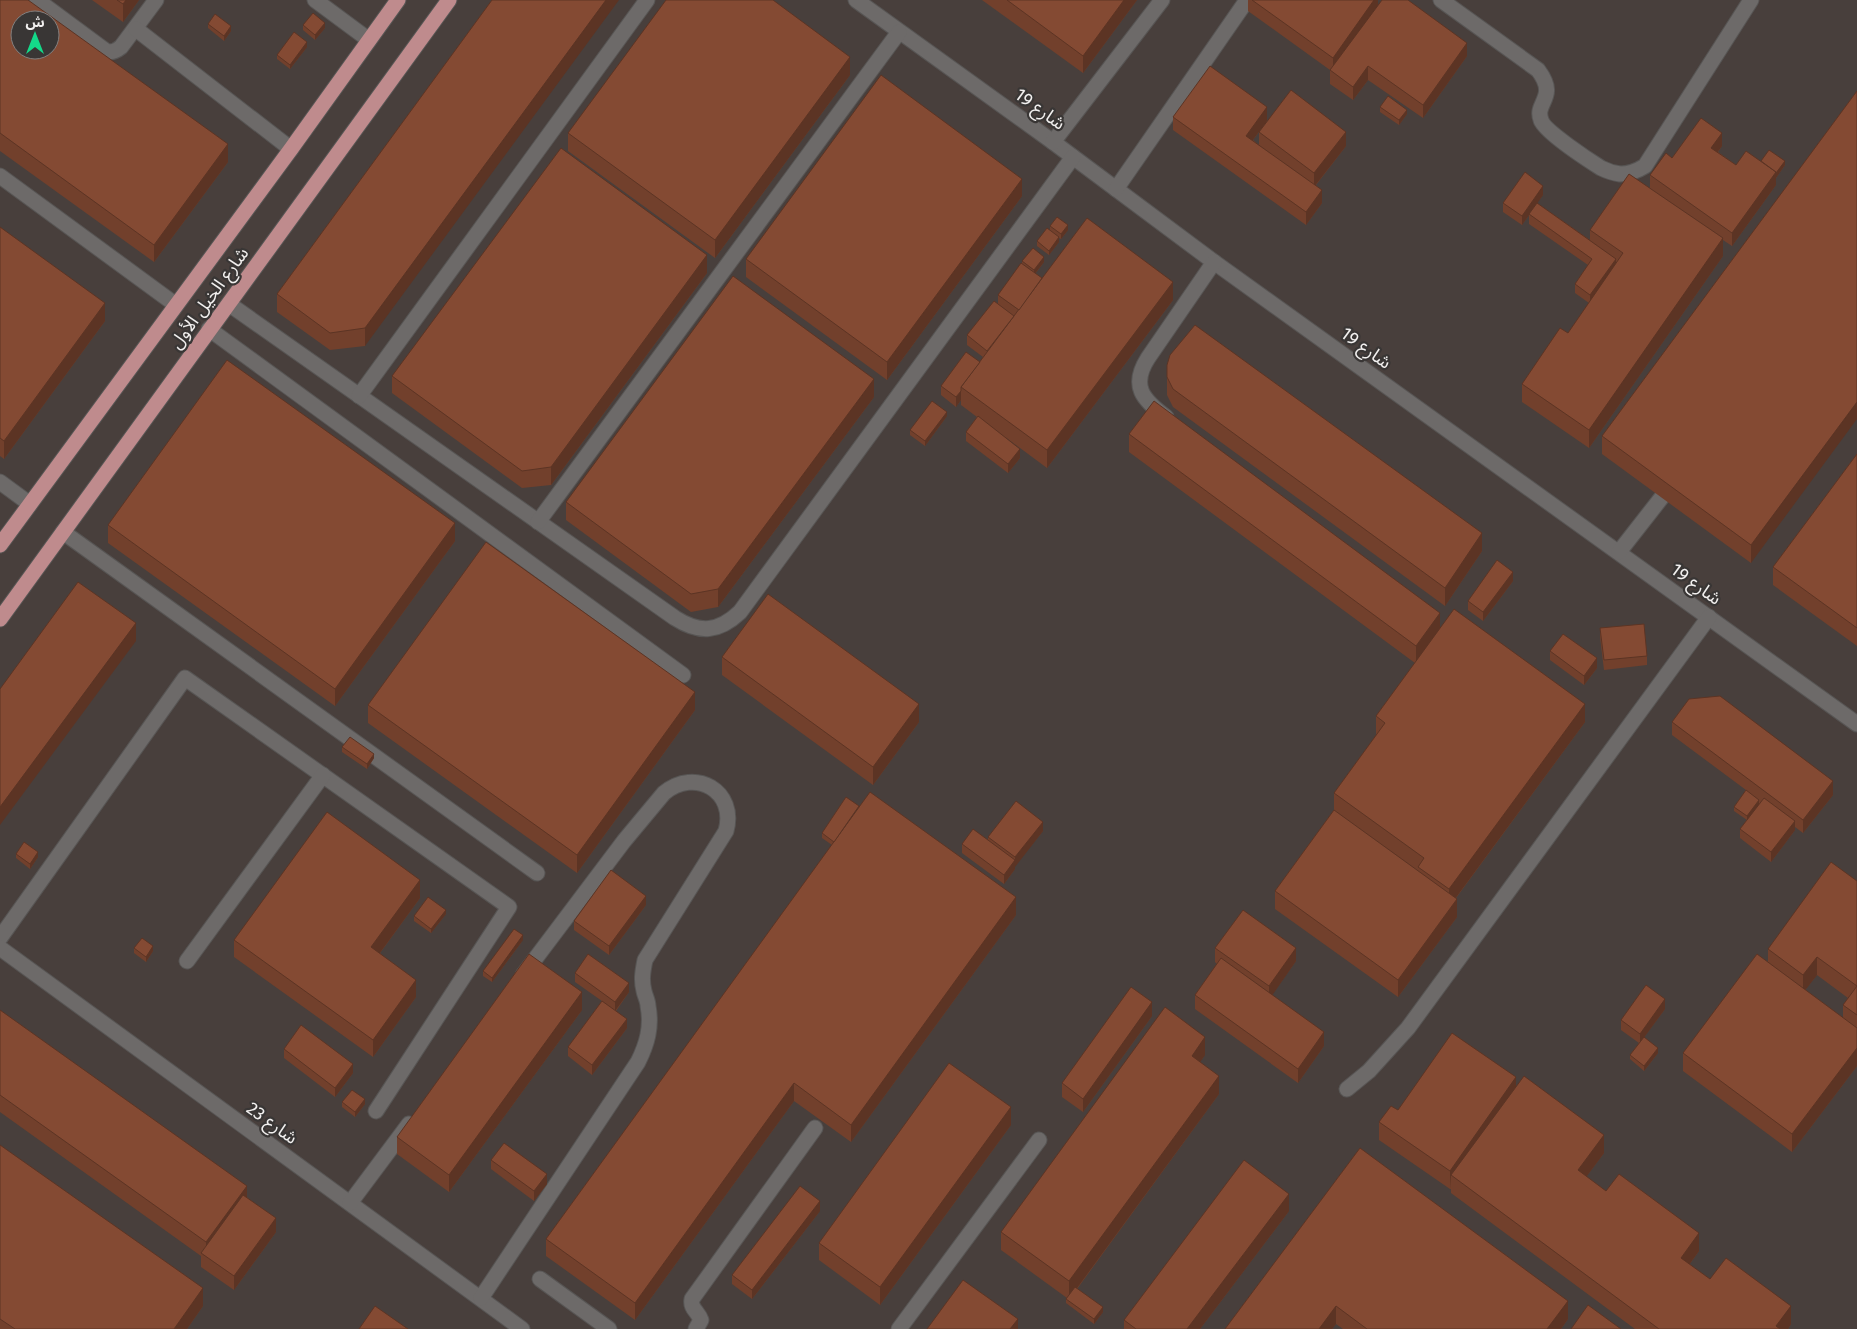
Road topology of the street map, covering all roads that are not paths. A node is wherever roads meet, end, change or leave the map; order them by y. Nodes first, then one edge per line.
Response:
1 (37, 0) edge
2 (156, 0) edge
3 (315, 0) edge
4 (398, 0) edge
5 (450, 0) edge
6 (647, 0) edge
7 (856, 0) edge
8 (1162, 0) edge
9 (1247, 0) edge
10 (1441, 0) edge
11 (1751, 0) edge
12 (136, 29) junction
13 (899, 32) junction
14 (369, 40) junction
15 (1053, 142) junction
16 (291, 149) junction
17 (1073, 157) junction
18 (0, 176) edge
19 (1116, 189) junction
20 (1214, 262) junction
21 (229, 304) junction
22 (176, 305) junction
23 (209, 329) junction
24 (359, 396) junction
25 (1175, 424) edge
26 (0, 482) edge
27 (1662, 497) edge
28 (30, 504) junction
29 (538, 522) junction
30 (63, 532) junction
31 (0, 545) edge
32 (1618, 552) junction
33 (1710, 617) junction
34 (0, 619) edge
35 (683, 675) dead end
36 (1857, 724) edge
37 (323, 775) junction
38 (537, 873) dead end
39 (0, 938) edge
40 (0, 948) edge
41 (187, 961) dead end
42 (512, 989) edge
43 (1347, 1089) dead end
44 (376, 1111) dead end
45 (417, 1114) edge
46 (815, 1128) dead end
47 (1039, 1140) dead end
48 (350, 1203) junction
49 (540, 1279) dead end
50 (481, 1298) junction
51 (522, 1329) edge
52 (609, 1329) edge
53 (696, 1329) edge
54 (900, 1329) edge

1 - 12 street
2 - 12 street
3 - 14 street
4 - 14 main road, شارع الخيل الأول
5 - 21 main road, شارع الخيل الأول
6 - 24 street
7 - 13 street, شارع 19
8 - 15 street
9 - 19 street
10 - 11 street
12 - 16 street
13 - 15 street, شارع 19
13 - 29 street
14 - 16 main road, شارع الخيل الأول
15 - 17 street, شارع 19
16 - 22 main road, شارع الخيل الأول
17 - 19 street, شارع 19
17 - 29 street
18 - 22 street
19 - 20 street, شارع 19
20 - 25 street
20 - 32 street, شارع 19
21 - 23 main road, شارع الخيل الأول
21 - 24 street
22 - 28 main road, شارع الخيل الأول
23 - 30 main road, شارع الخيل الأول
23 - 35 street
24 - 29 street
26 - 28 street
27 - 32 street
28 - 31 main road, شارع الخيل الأول
30 - 34 main road, شارع الخيل الأول
30 - 38 street
32 - 33 street, شارع 19
33 - 36 street, شارع 19
33 - 43 street
37 - 39 street
37 - 41 street
37 - 44 street
40 - 48 street, شارع 23
42 - 50 street
45 - 48 street
46 - 53 street
47 - 54 street
48 - 50 street, شارع 23
49 - 52 street
50 - 51 street, شارع 23

